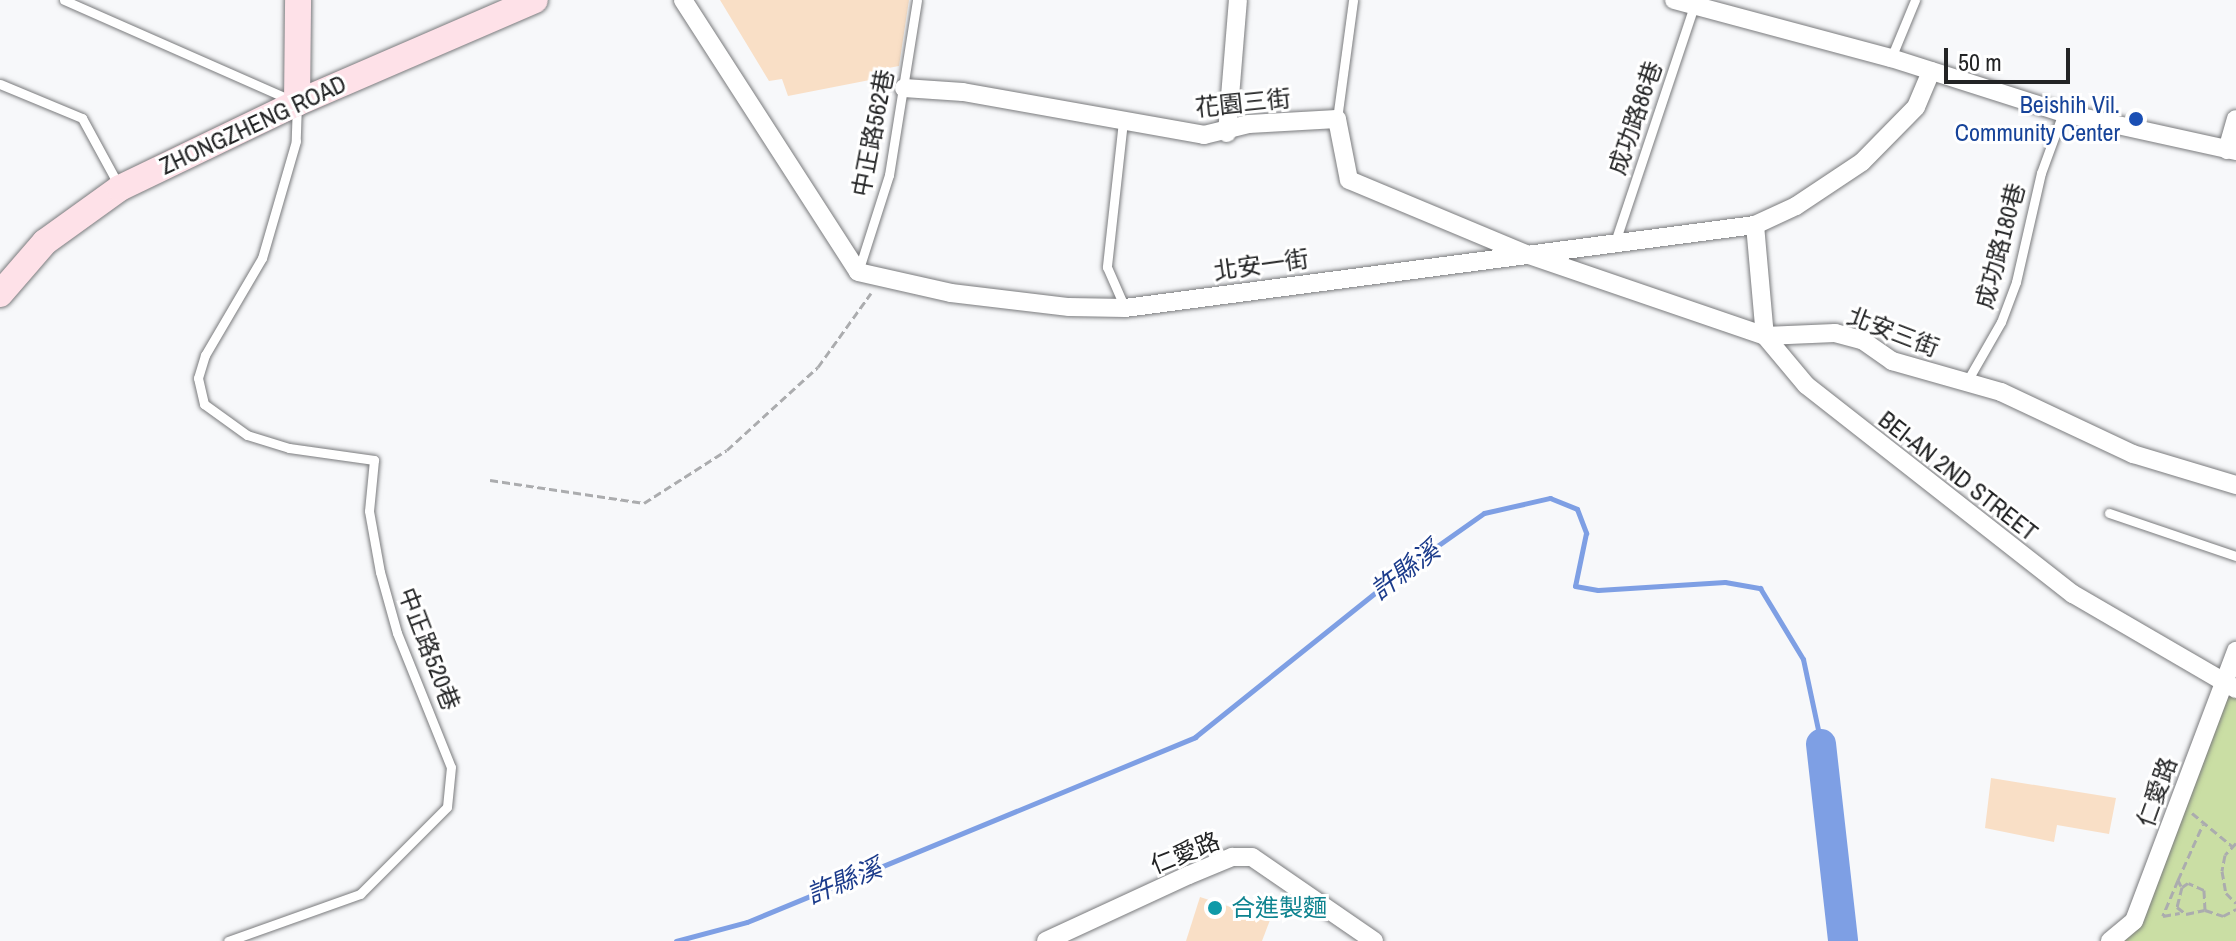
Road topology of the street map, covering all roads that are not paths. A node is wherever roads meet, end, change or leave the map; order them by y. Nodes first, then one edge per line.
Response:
1 (64, 0) edge
2 (298, 0) edge
3 (535, 0) edge
4 (683, 0) edge
5 (917, 0) edge
6 (1238, 0) edge
7 (1353, 0) edge
8 (1674, 0) edge
9 (1915, 0) edge
10 (81, 3) edge
11 (1695, 3) edge
12 (1891, 58) junction
13 (1931, 71) junction
14 (0, 84) edge
15 (904, 88) junction
16 (297, 103) junction
17 (2063, 113) junction
18 (1337, 119) junction
19 (2236, 119) edge
20 (1123, 121) junction
21 (1227, 133) junction
22 (2231, 150) edge
23 (120, 188) junction
24 (1755, 225) junction
25 (1615, 242) junction
26 (1526, 254) junction
27 (858, 272) junction
28 (2, 289) edge
29 (1125, 308) junction
30 (1765, 336) junction
31 (1965, 384) junction
32 (2236, 485) edge
33 (2109, 513) dead end
34 (2236, 556) edge
35 (2236, 651) edge
36 (2229, 686) edge
37 (228, 941) edge
38 (1046, 941) edge
39 (1374, 941) edge
40 (2110, 941) edge

1 - 10 lane
2 - 16 main road
3 - 16 main road, ZHONGZHENG ROAD
4 - 27 street
5 - 15 lane, 中正路562巷
6 - 21 street
7 - 18 lane
8 - 11 street
9 - 12 lane
10 - 16 lane
11 - 12 street
11 - 25 lane, 成功路86巷
12 - 13 street
13 - 17 street
13 - 24 street, 北安一街
14 - 23 lane
15 - 20 street, 花園三街
15 - 27 lane, 中正路562巷
16 - 23 main road, ZHONGZHENG ROAD
16 - 37 lane, 中正路520巷
17 - 22 street
17 - 31 lane, 成功路180巷
18 - 21 street, 花園三街
18 - 26 street
19 - 22 street
20 - 21 street, 花園三街
20 - 29 lane
23 - 28 main road, ZHONGZHENG ROAD
24 - 25 street, 北安一街
24 - 30 street
25 - 26 street, 北安一街
26 - 29 street, 北安一街
26 - 30 street, 北安三街
27 - 29 street, 北安一街
30 - 31 street, 北安三街
30 - 36 street, BEI-AN 2ND STREET
31 - 32 street, 北安三街
33 - 34 lane
35 - 36 street, 仁愛路
36 - 40 street, 仁愛路
38 - 39 street, 仁愛路

